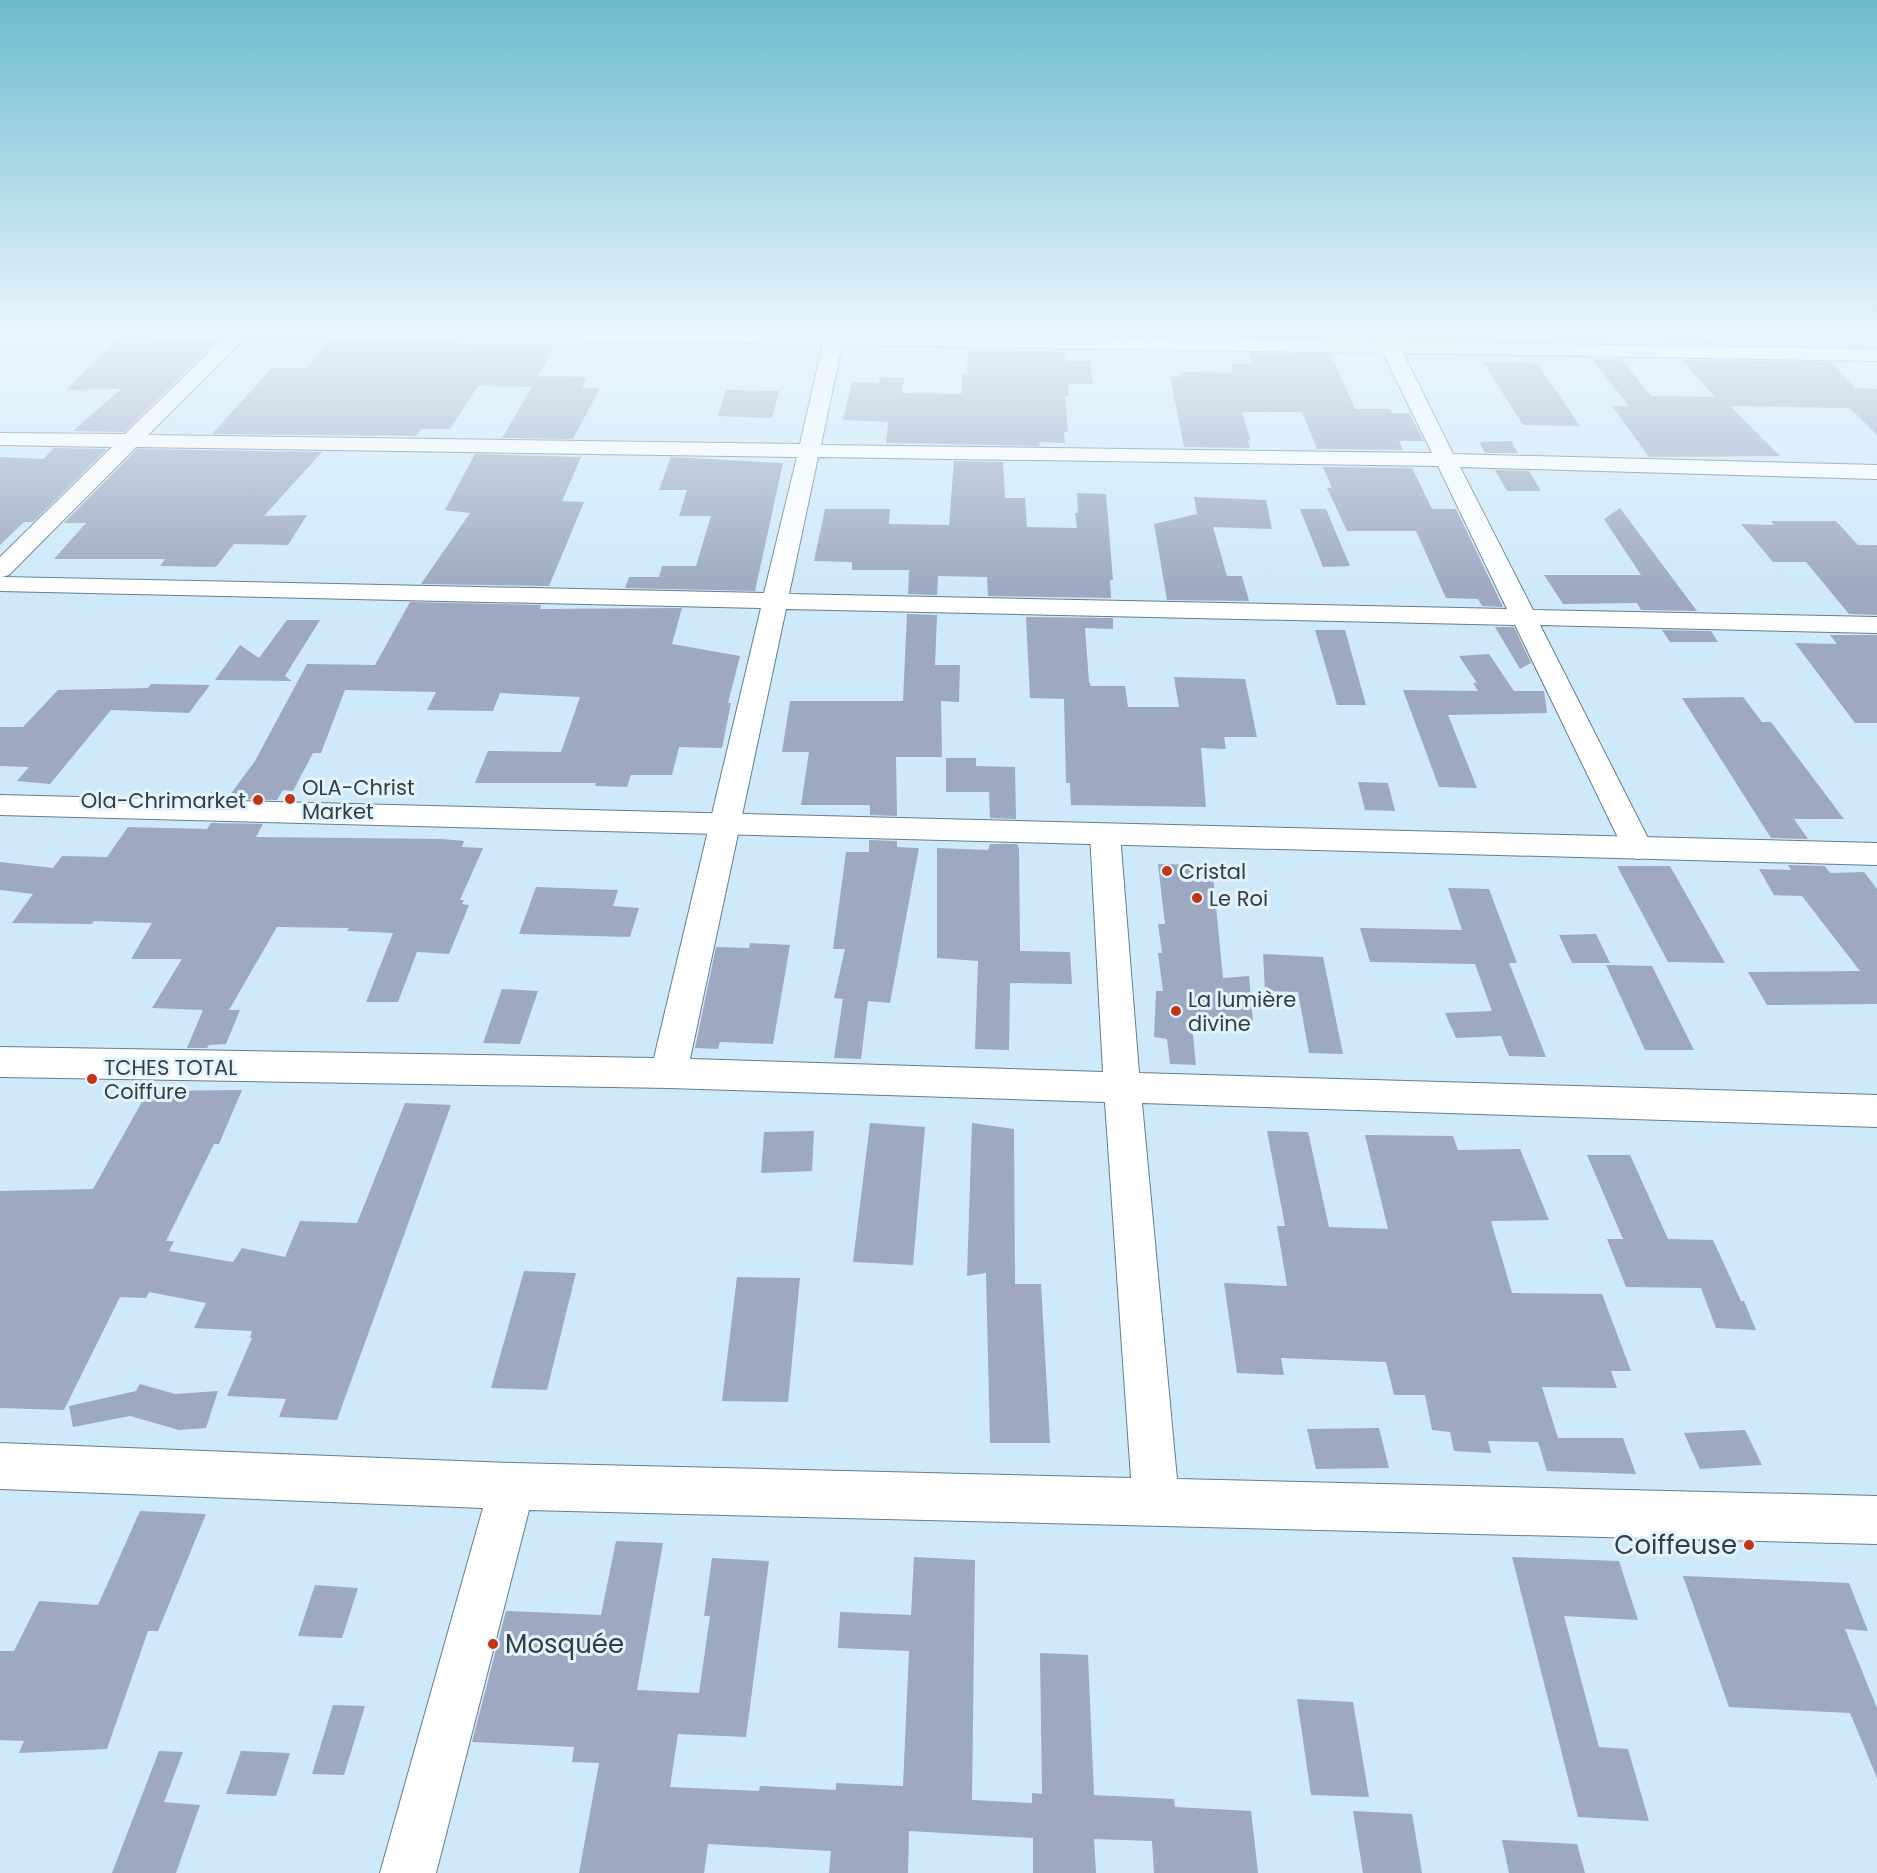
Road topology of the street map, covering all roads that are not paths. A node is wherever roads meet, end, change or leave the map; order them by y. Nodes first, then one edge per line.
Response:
1 (154, 417) edge
2 (817, 417) edge
3 (1425, 417) edge
4 (0, 439) edge
5 (132, 439) junction
6 (809, 452) junction
7 (1446, 460) junction
8 (1877, 472) edge
9 (0, 570) edge
10 (0, 584) edge
11 (775, 602) junction
12 (1524, 617) junction
13 (1877, 625) edge
14 (0, 805) edge
15 (725, 824) junction
16 (1105, 834) junction
17 (1638, 848) junction
18 (1877, 854) edge
19 (0, 1062) edge
20 (669, 1073) junction
21 (1122, 1088) junction
22 (1877, 1111) edge
23 (0, 1466) edge
24 (512, 1486) junction
25 (1156, 1504) junction
26 (1877, 1520) edge
27 (408, 1873) edge

1 - 5 street
2 - 6 street
3 - 7 street
4 - 5 street
5 - 6 street
5 - 9 street
6 - 7 street
6 - 11 street
7 - 8 street
7 - 12 street
10 - 11 street
11 - 12 street
11 - 15 street
12 - 13 street
12 - 17 street
14 - 15 street
15 - 16 street
15 - 20 street
16 - 17 street
16 - 21 street
17 - 18 street
19 - 20 street
20 - 21 street
21 - 22 street
21 - 25 street
23 - 24 street
24 - 25 street
24 - 27 street
25 - 26 street

